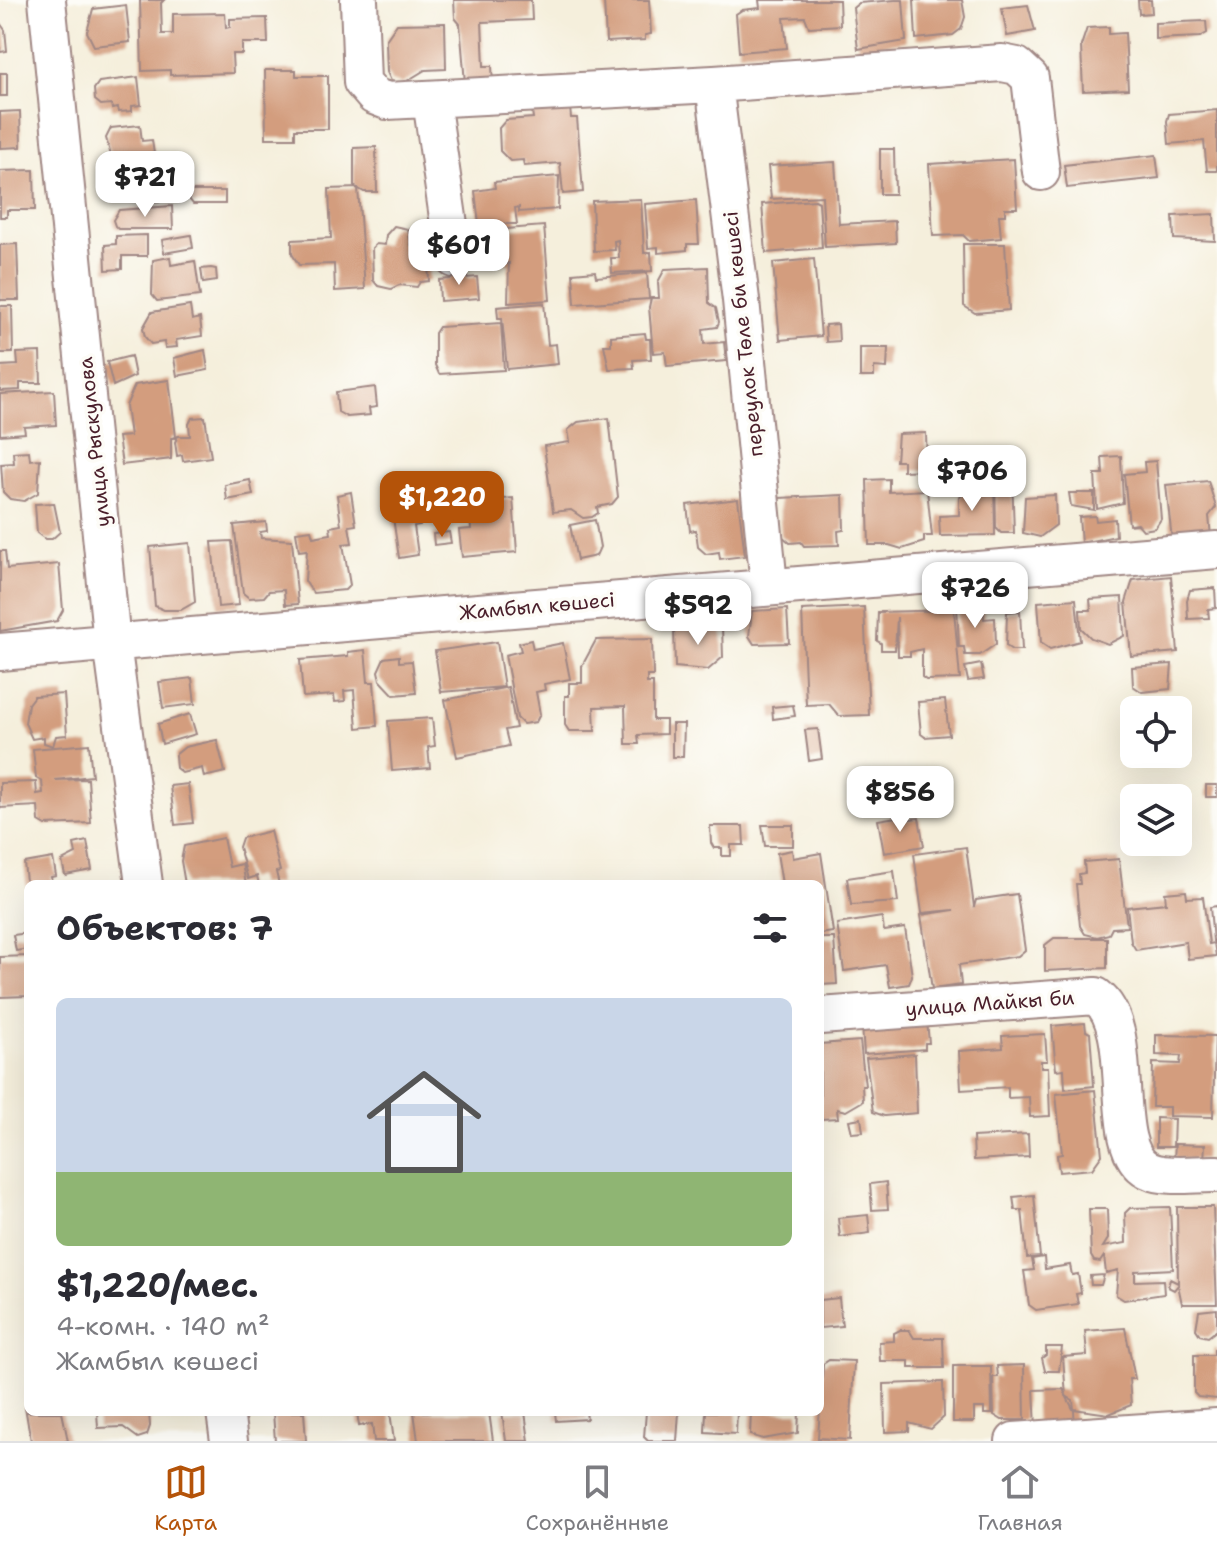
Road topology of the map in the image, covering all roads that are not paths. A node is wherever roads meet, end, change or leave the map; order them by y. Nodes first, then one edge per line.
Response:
1 (47, 0) edge
2 (359, 0) edge
3 (714, 84) junction
4 (431, 100) junction
5 (1041, 172) dead end
6 (454, 259) dead end
7 (1217, 550) edge
8 (769, 585) junction
9 (112, 643) junction
10 (0, 652) edge
11 (143, 880) edge
12 (824, 1016) edge
13 (1217, 1174) edge
14 (226, 1416) edge
15 (1217, 1427) edge
16 (229, 1441) edge
17 (1014, 1441) edge

1 - 9 street, улица Рыскулова
2 - 4 street
3 - 4 street
3 - 5 street
3 - 8 street, переулок Төле би көшесі
4 - 6 street
7 - 8 street, Жамбыл көшесі
8 - 9 street, Жамбыл көшесі
9 - 10 street, Жамбыл көшесі
9 - 11 street, улица Рыскулова
12 - 13 street, улица Майкы би
14 - 16 street
15 - 17 street

